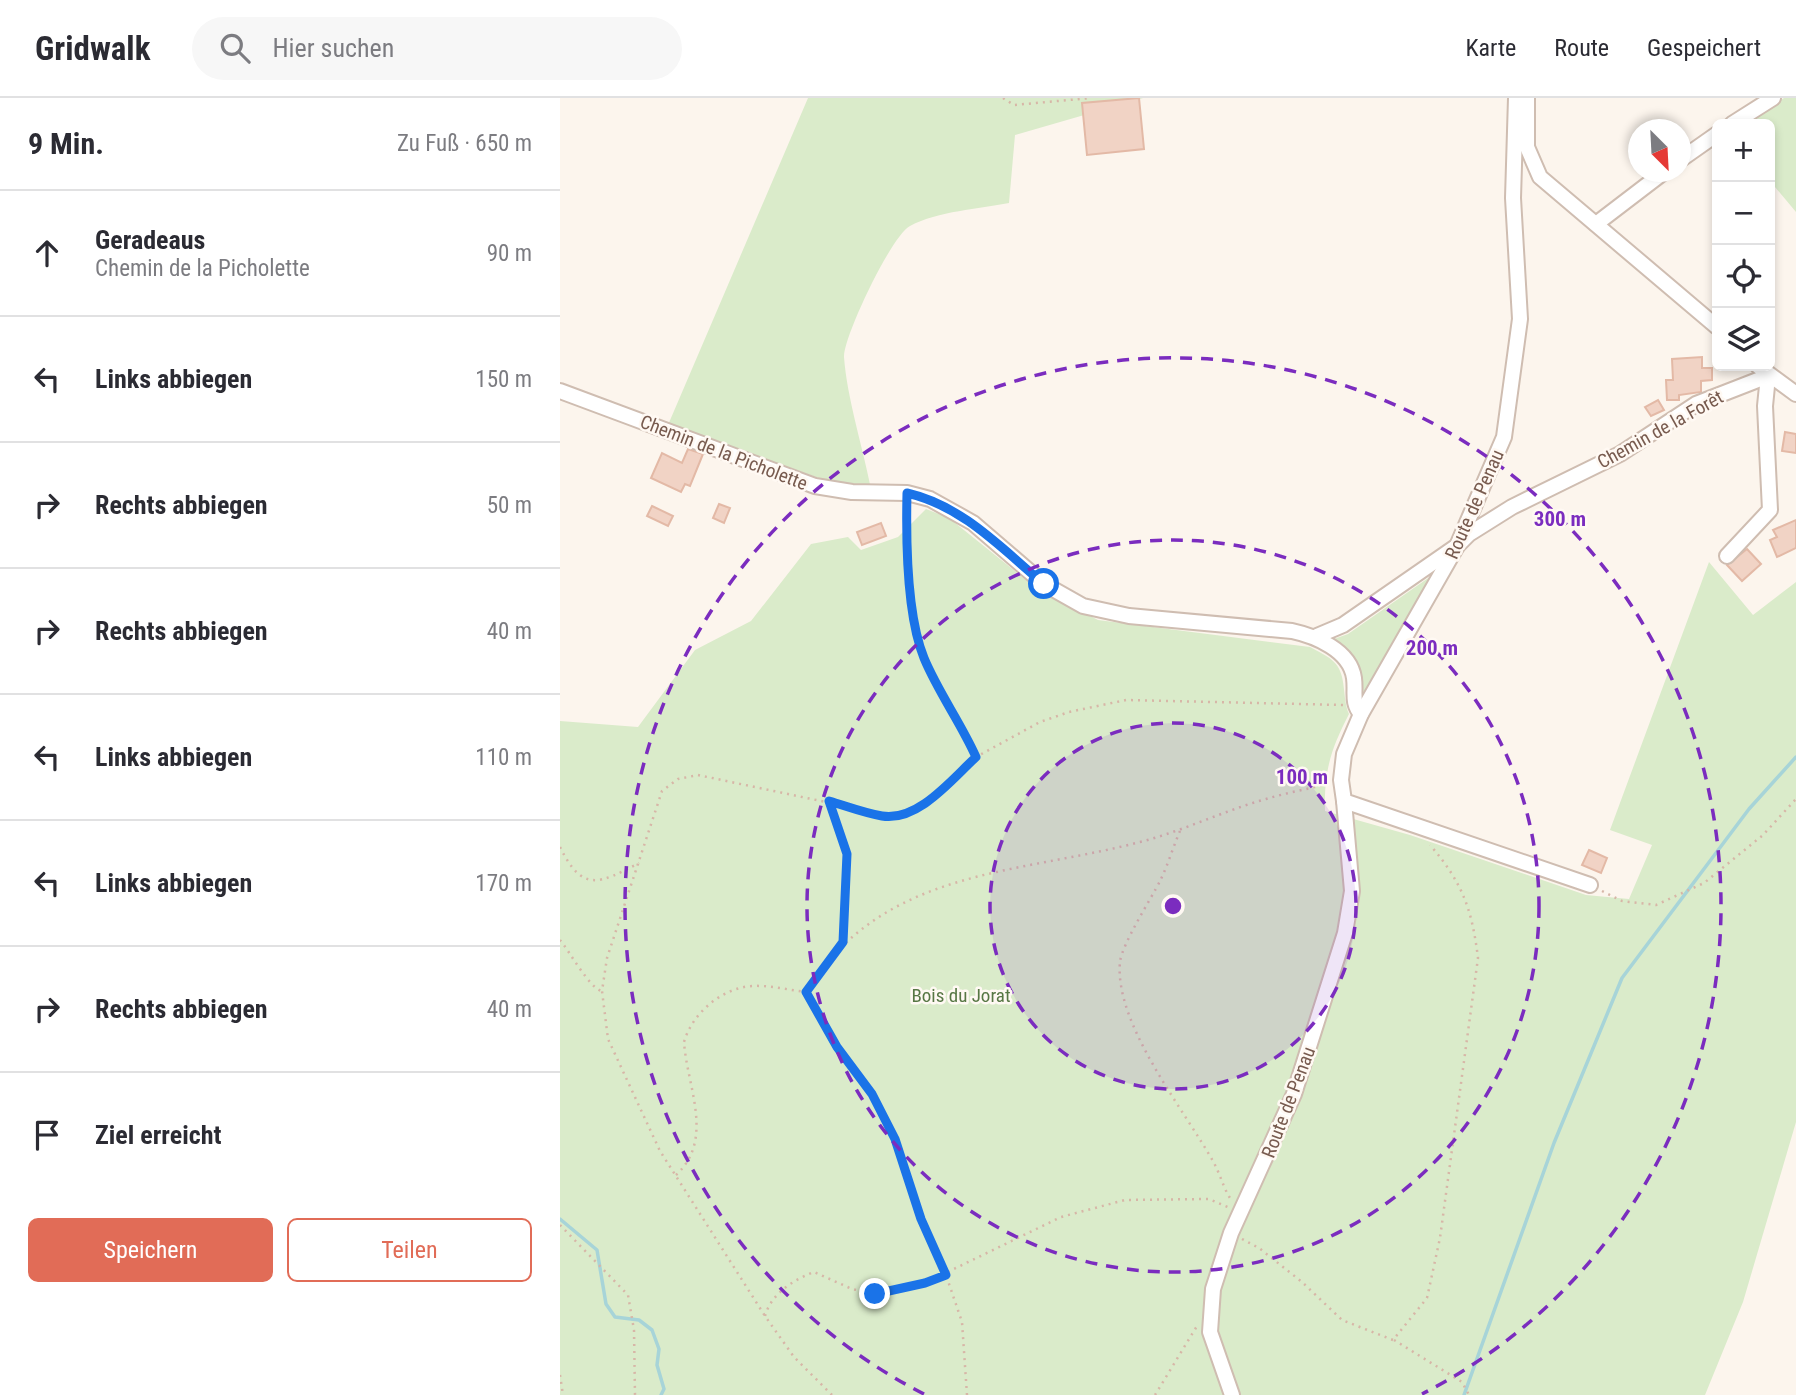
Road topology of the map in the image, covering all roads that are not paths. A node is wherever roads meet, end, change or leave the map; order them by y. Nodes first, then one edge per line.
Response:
1 (1516, 98) edge
2 (1527, 98) edge
3 (1773, 98) edge
4 (1740, 119) edge
5 (1712, 138) edge
6 (1691, 153) edge
7 (1651, 182) edge
8 (1596, 224) junction
9 (1712, 323) edge
10 (1763, 371) edge
11 (560, 391) edge
12 (1796, 394) edge
13 (1457, 546) junction
14 (1727, 556) dead end
15 (1317, 636) junction
16 (1357, 710) junction
17 (1344, 800) junction
18 (1590, 885) road end
19 (1232, 1395) edge

1 - 13 street, Route de Penau
2 - 8 street
3 - 4 street
5 - 6 street
7 - 8 street
8 - 9 street
10 - 12 street
10 - 13 street, Chemin de la Forêt
10 - 14 street
11 - 15 street, Chemin de la Picholette
13 - 15 street, Chemin de la Forêt
13 - 16 street, Route de Penau
15 - 16 street
16 - 17 street, Route de Penau
17 - 18 street
17 - 19 street, Route de Penau

